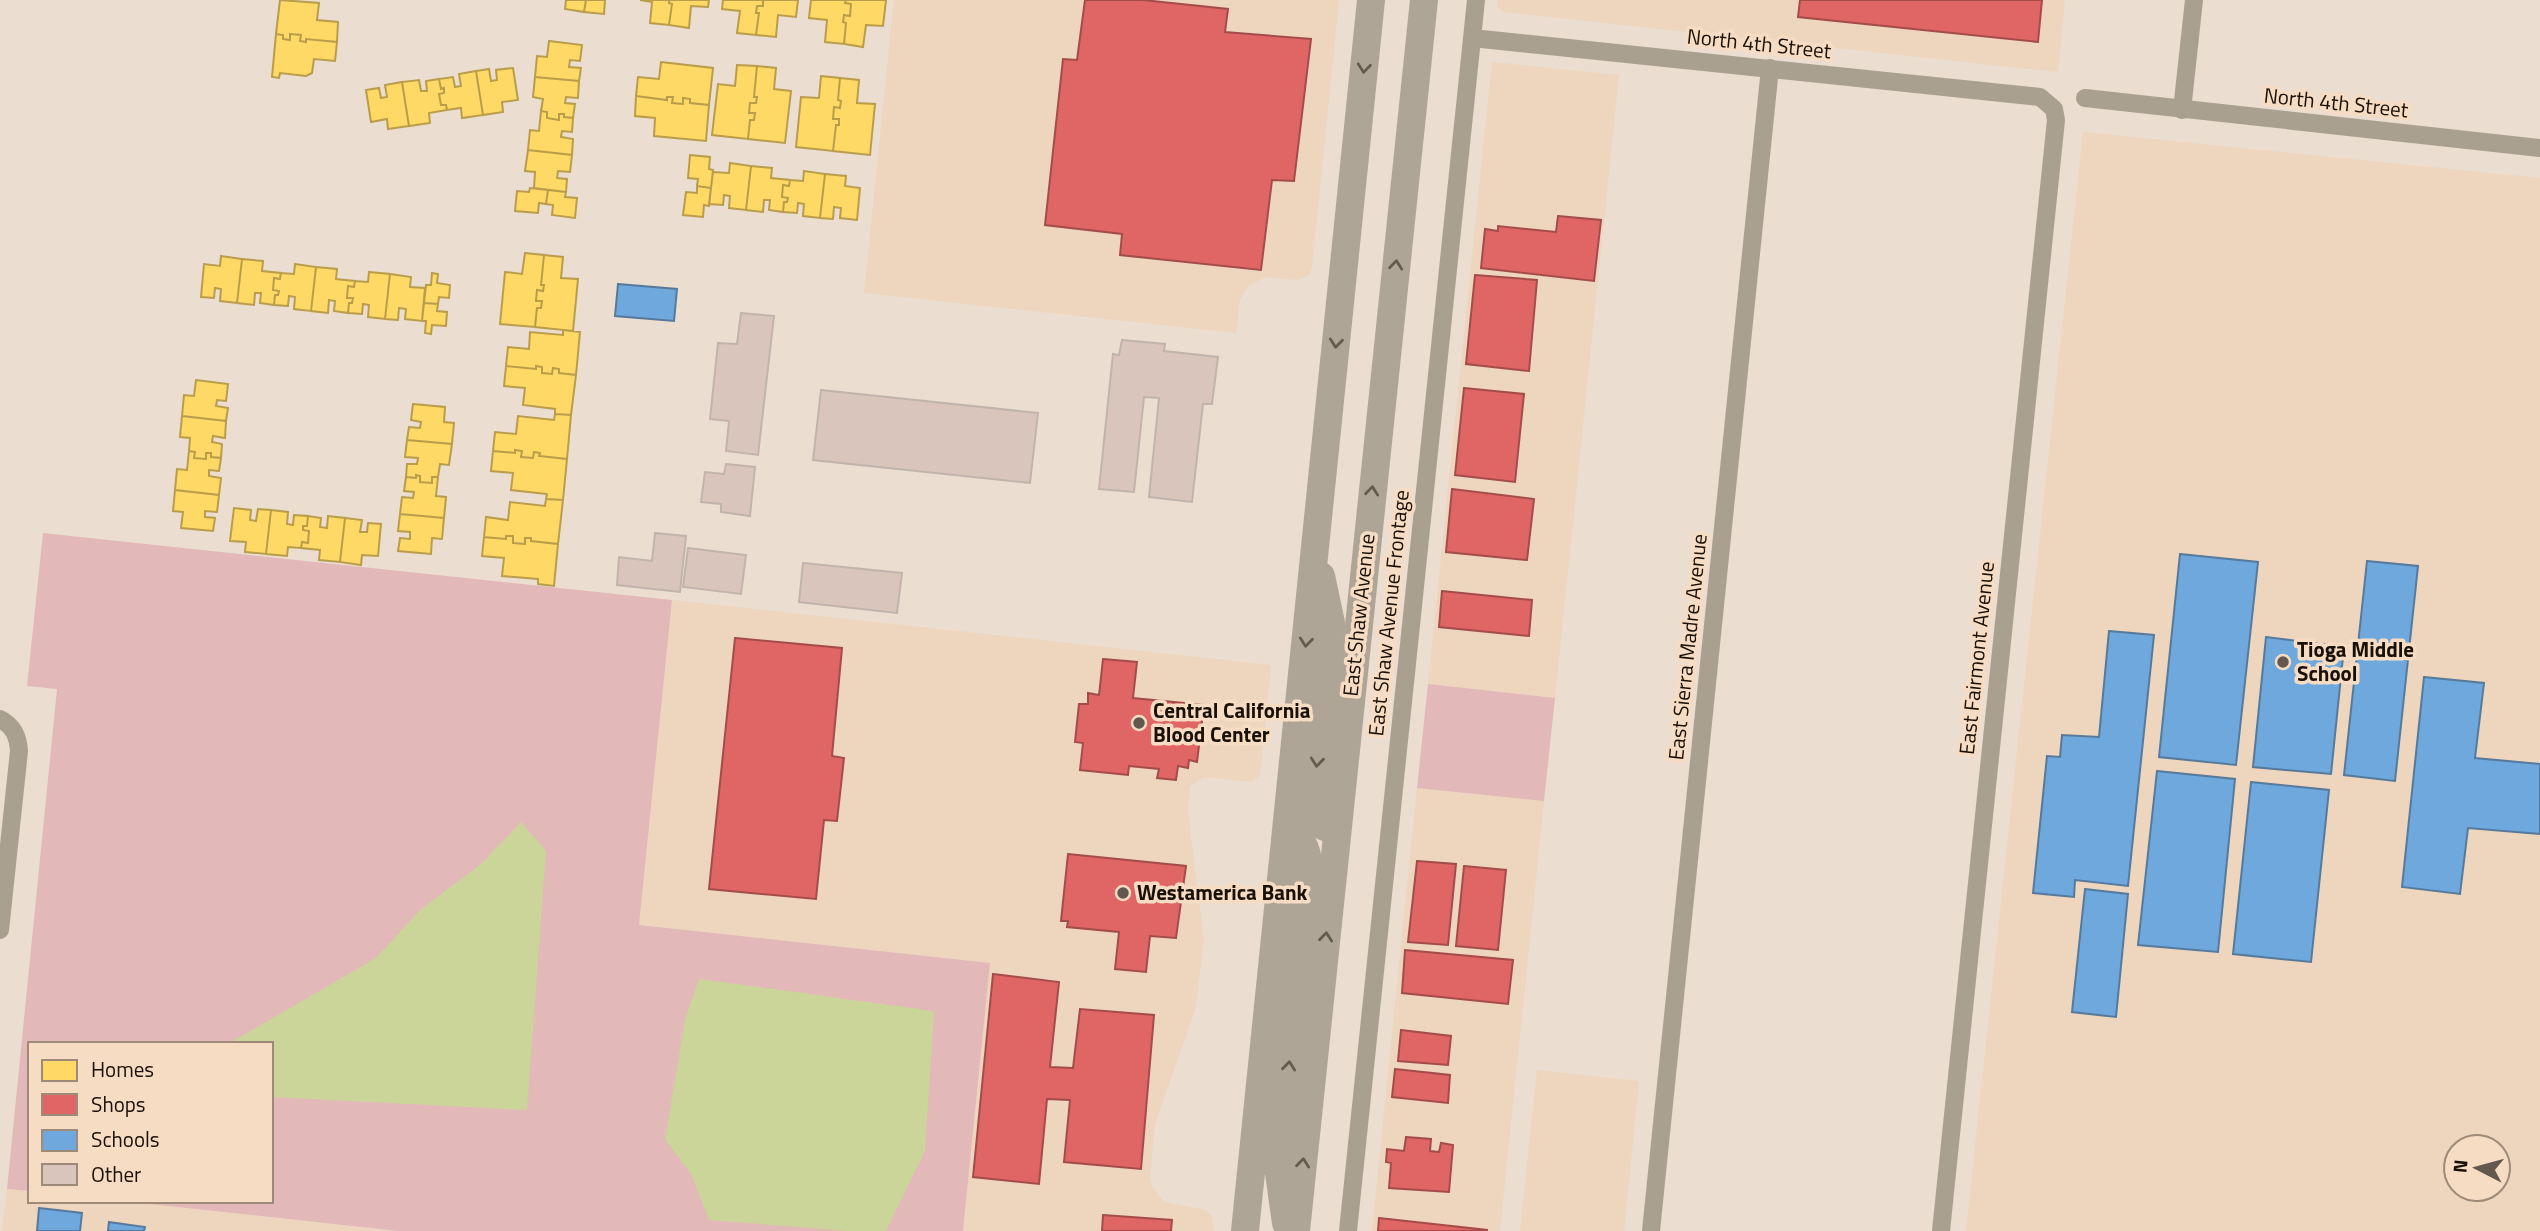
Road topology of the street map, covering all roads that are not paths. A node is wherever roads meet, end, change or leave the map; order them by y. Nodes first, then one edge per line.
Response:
1 (1371, 0) edge
2 (1424, 0) edge
3 (1476, 0) edge
4 (2194, 0) edge
5 (1472, 38) junction
6 (1770, 68) junction
7 (2040, 97) joint
8 (2085, 98) dead end
9 (2182, 110) junction
10 (2540, 148) edge
11 (1315, 549) junction
12 (0, 719) edge
13 (1287, 826) junction
14 (1337, 830) junction
15 (0, 930) edge
16 (1245, 1231) edge
17 (1287, 1231) edge
18 (1296, 1231) edge
19 (1348, 1231) edge
20 (1651, 1231) edge
21 (1941, 1231) edge

1 -> 11 main road
14 -> 2 main road, East Shaw Avenue
3 - 5 street, East Shaw Avenue Frontage
4 - 9 street
5 - 6 street, North 4th Street
5 - 19 street, East Shaw Avenue Frontage
6 - 7 street, North 4th Street
6 - 20 street, East Sierra Madre Avenue
7 - 21 street, East Fairmont Avenue
8 - 9 street, North 4th Street
9 - 10 street, North 4th Street
11 -> 13 main road
11 -> 14 main road
12 - 15 street
13 - 16 main road
17 -> 13 main road
18 -> 14 main road, East Shaw Avenue

